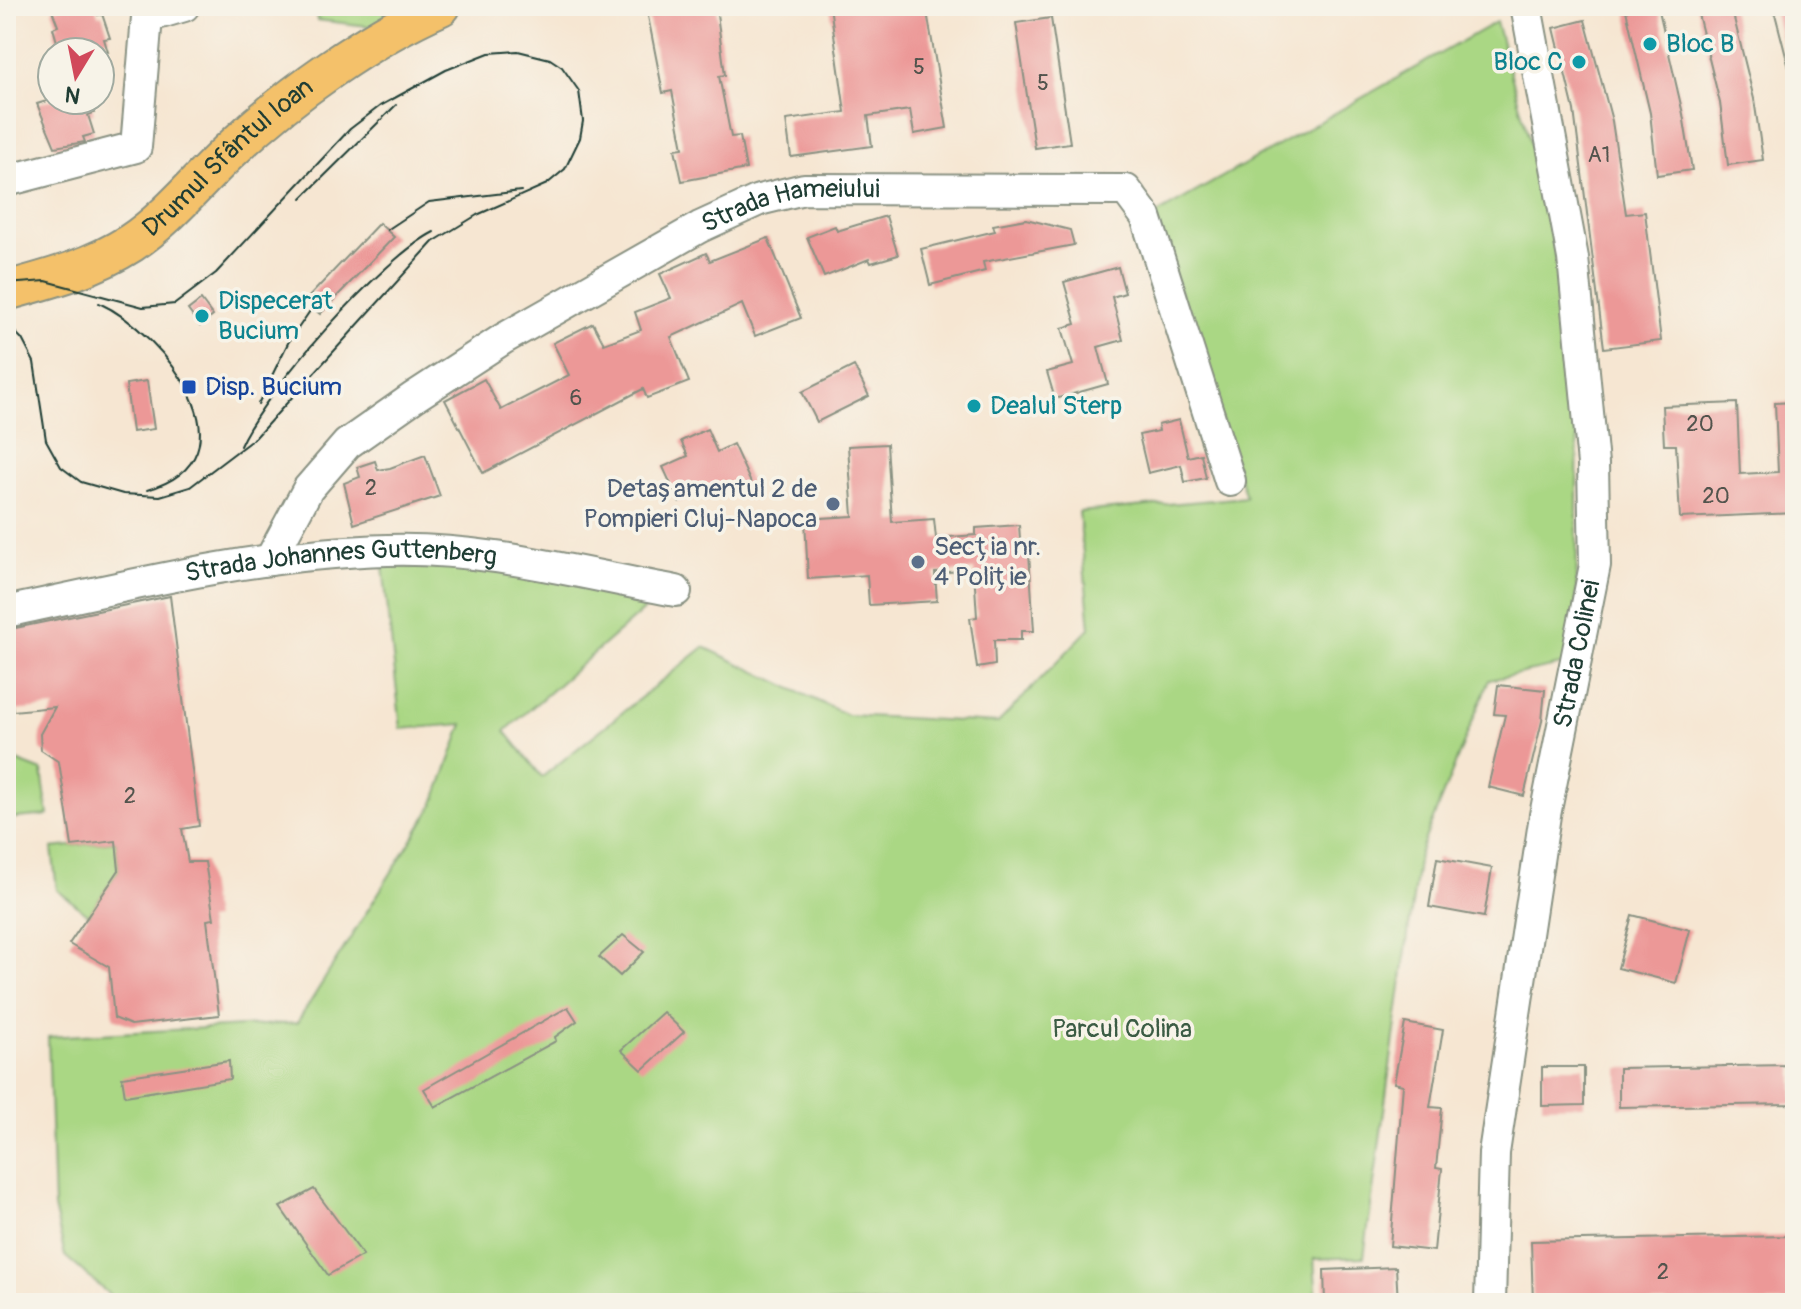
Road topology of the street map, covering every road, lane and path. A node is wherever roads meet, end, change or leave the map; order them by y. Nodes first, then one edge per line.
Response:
1 (184, 6) edge
2 (1526, 6) edge
3 (432, 8) edge
4 (6, 181) edge
5 (6, 291) edge
6 (1230, 481) dead end
7 (270, 560) junction
8 (676, 591) dead end
9 (6, 612) edge
10 (1490, 1303) edge

1 - 4 street
2 - 10 street, Strada Colinei
3 - 5 main road, Drumul Sfântul Ioan
6 - 7 street, Strada Hameiului
7 - 8 street, Strada Johannes Guttenberg
7 - 9 street, Strada Johannes Guttenberg

